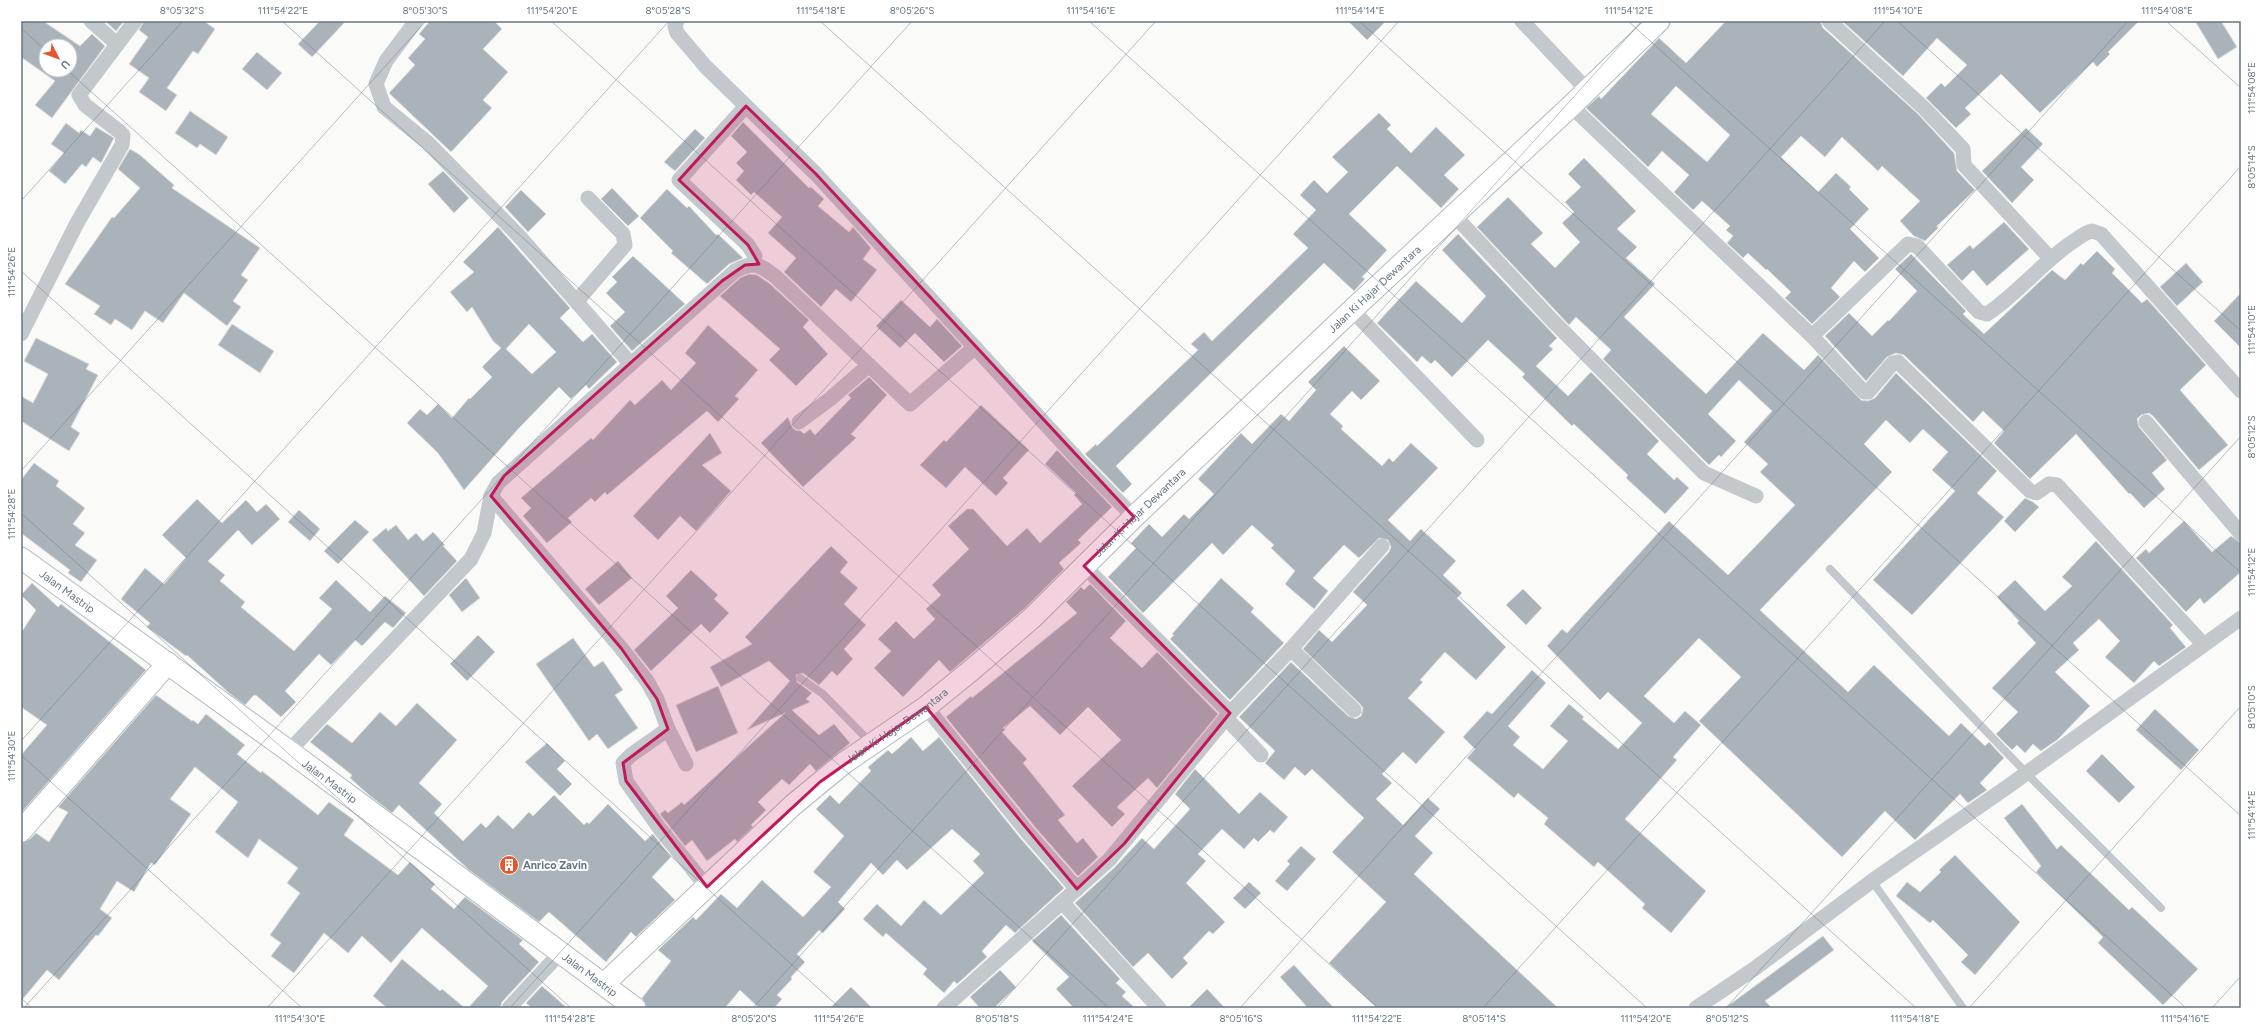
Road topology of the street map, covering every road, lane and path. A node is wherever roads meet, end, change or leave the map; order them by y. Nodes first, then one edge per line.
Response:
1 (91, 21) edge
2 (135, 21) edge
3 (416, 21) edge
4 (676, 21) edge
5 (1522, 21) edge
6 (1659, 21) edge
7 (1829, 21) edge
8 (116, 44) junction
9 (1588, 91) junction
10 (746, 106) junction
11 (1571, 106) junction
12 (588, 198) dead end
13 (1454, 215) junction
14 (2050, 258) junction
15 (753, 264) junction
16 (577, 301) junction
17 (1352, 310) junction
18 (21, 334) edge
19 (1812, 336) junction
20 (975, 347) junction
21 (630, 363) junction
22 (869, 365) junction
23 (2241, 391) edge
24 (799, 422) dead end
25 (2146, 422) dead end
26 (1477, 440) dead end
27 (490, 496) junction
28 (1756, 496) dead end
29 (1134, 517) junction
30 (2241, 534) edge
31 (1382, 546) dead end
32 (21, 558) edge
33 (1084, 566) junction
34 (1830, 569) dead end
35 (2241, 618) edge
36 (2203, 644) junction
37 (1291, 648) junction
38 (168, 663) junction
39 (800, 678) dead end
40 (926, 707) junction
41 (1354, 710) dead end
42 (1228, 716) junction
43 (668, 729) junction
44 (872, 744) junction
45 (289, 751) junction
46 (1261, 755) dead end
47 (686, 764) dead end
48 (2026, 773) junction
49 (21, 832) edge
50 (1872, 881) junction
51 (707, 887) junction
52 (1077, 889) junction
53 (1062, 902) junction
54 (2161, 908) dead end
55 (561, 952) junction
56 (604, 984) junction
57 (509, 1008) edge
58 (635, 1008) edge
59 (944, 1008) edge
60 (1159, 1008) edge
61 (1696, 1008) edge
62 (1963, 1008) edge

1 - 8 street
2 - 8 street
3 - 16 street
4 - 10 street
5 - 9 street
6 - 9 street, Jalan Ki Hajar Dewantara
7 - 14 street
8 - 18 street
9 - 11 street, Jalan Ki Hajar Dewantara
10 - 15 street
10 - 20 street
11 - 13 street, Jalan Ki Hajar Dewantara
11 - 19 street
12 - 16 street
13 - 17 street, Jalan Ki Hajar Dewantara
13 - 28 street
14 - 19 street
14 - 23 street
15 - 21 street
15 - 22 street
16 - 21 street
17 - 26 street
17 - 29 street, Jalan Ki Hajar Dewantara
19 - 36 street
20 - 22 street
20 - 29 street
21 - 27 street
22 - 24 street
25 - 30 street
27 - 43 street
27 - 45 street
29 - 33 street, Jalan Ki Hajar Dewantara
31 - 37 street
32 - 38 street, Jalan Mastrip
33 - 40 street, Jalan Ki Hajar Dewantara
33 - 42 street
34 - 48 lane
35 - 36 street
36 - 48 street
37 - 41 street
37 - 42 street
38 - 45 street, Jalan Mastrip
38 - 49 street
39 - 44 lane
40 - 44 street, Jalan Ki Hajar Dewantara
40 - 52 street
42 - 46 street
42 - 52 street
43 - 47 street
43 - 51 street
44 - 51 street, Jalan Ki Hajar Dewantara
45 - 55 street, Jalan Mastrip
48 - 50 street
48 - 54 lane
50 - 61 street
50 - 62 lane
51 - 56 street, Jalan Ki Hajar Dewantara
52 - 53 street
53 - 59 street
53 - 60 street
55 - 56 street, Jalan Mastrip
55 - 57 street
56 - 58 street, Jalan Mastrip

